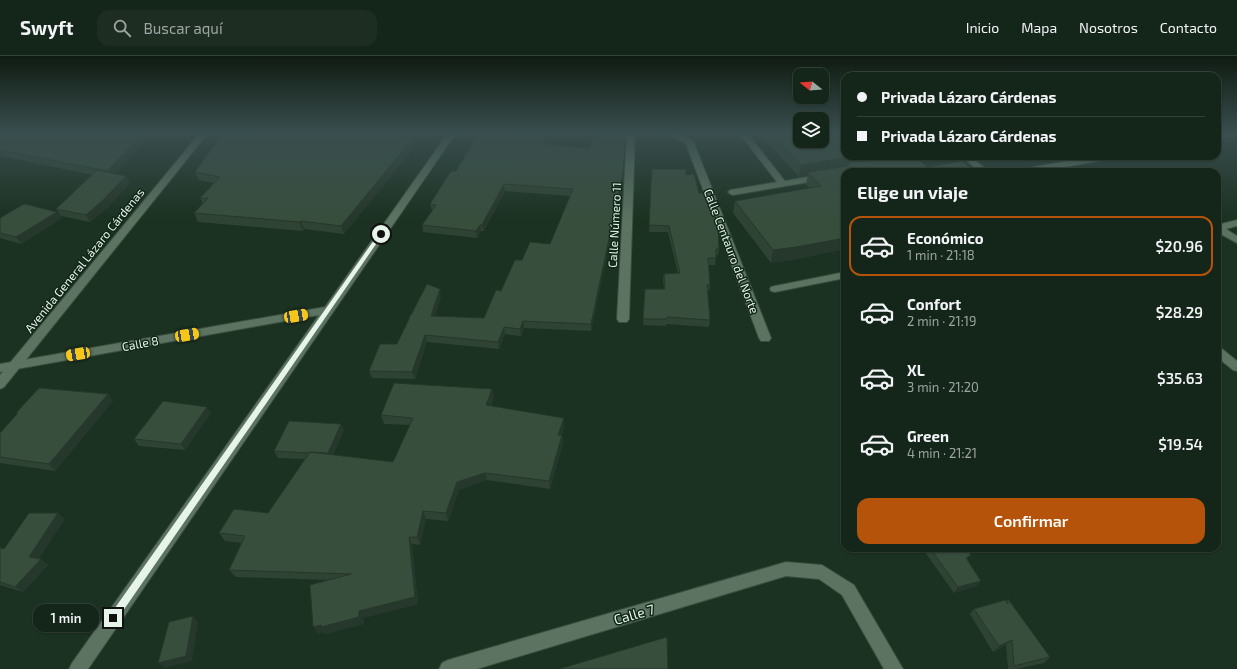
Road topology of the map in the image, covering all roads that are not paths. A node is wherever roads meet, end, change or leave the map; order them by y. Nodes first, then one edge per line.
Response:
1 (181, 162) edge
2 (432, 162) edge
3 (631, 162) edge
4 (698, 162) edge
5 (765, 162) edge
6 (972, 162) edge
7 (1077, 162) edge
8 (980, 168) edge
9 (1043, 168) edge
10 (841, 174) edge
11 (782, 183) junction
12 (733, 192) dead end
13 (1237, 224) edge
14 (1221, 227) edge
15 (1221, 230) edge
16 (1237, 240) edge
17 (841, 276) edge
18 (775, 289) dead end
19 (327, 310) junction
20 (623, 319) dead end
21 (765, 338) dead end
22 (1221, 355) edge
23 (16, 365) junction
24 (1237, 367) edge
25 (0, 368) edge
26 (0, 384) edge
27 (78, 669) edge
28 (448, 669) edge
29 (894, 669) edge

1 - 23 street, Avenida General Lázaro Cárdenas
2 - 19 street
3 - 20 street, Calle Número 11
4 - 21 street, Calle Centauro del Norte
5 - 11 street
6 - 8 street
7 - 9 street
10 - 11 street
11 - 12 street
13 - 14 street
15 - 16 street
17 - 18 street
19 - 23 street, Calle 8
19 - 27 street
22 - 24 street
23 - 25 street, Calle 8
23 - 26 street, Avenida General Lázaro Cárdenas
28 - 29 street, Calle 7

